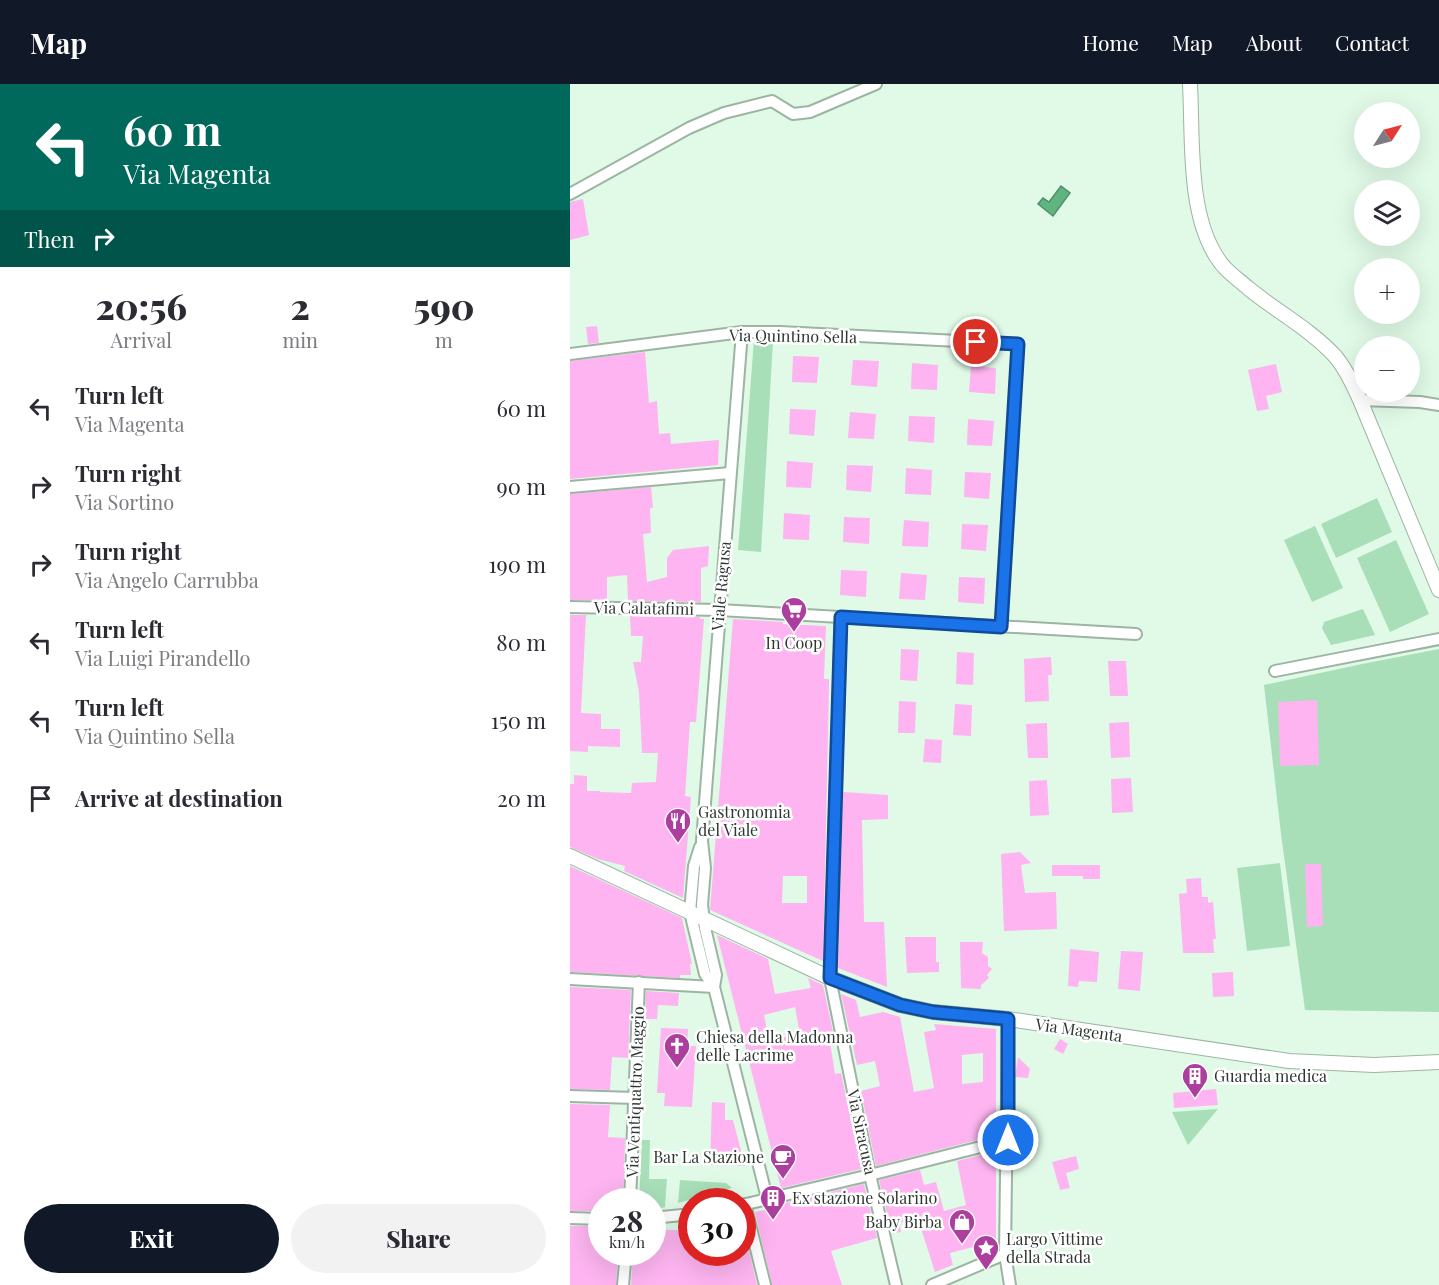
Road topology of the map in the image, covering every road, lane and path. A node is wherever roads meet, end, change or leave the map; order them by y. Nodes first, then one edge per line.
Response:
1 (876, 84) edge
2 (1190, 84) edge
3 (570, 194) edge
4 (742, 332) junction
5 (570, 354) edge
6 (1354, 387) edge
7 (1361, 402) edge
8 (1416, 402) edge
9 (1439, 405) edge
10 (730, 473) junction
11 (570, 487) edge
12 (1439, 590) edge
13 (570, 607) edge
14 (719, 610) junction
15 (841, 617) junction
16 (1001, 627) junction
17 (1136, 634) dead end
18 (1439, 639) edge
19 (1275, 671) dead end
20 (702, 841) junction
21 (570, 856) edge
22 (690, 912) junction
23 (703, 918) junction
24 (830, 978) junction
25 (570, 979) edge
26 (639, 982) junction
27 (714, 987) junction
28 (1008, 1019) junction
29 (1439, 1062) edge
30 (570, 1096) edge
31 (635, 1098) junction
32 (1008, 1140) junction
33 (870, 1175) junction
34 (631, 1188) edge
35 (767, 1198) junction
36 (756, 1201) edge
37 (570, 1218) edge
38 (588, 1219) edge
39 (756, 1250) edge
40 (1005, 1254) junction
41 (625, 1266) edge
42 (623, 1285) edge
43 (765, 1285) edge
44 (896, 1285) edge
45 (932, 1285) edge
46 (1010, 1285) edge

1 - 3 street
2 - 6 street
4 - 5 street, Via Quintino Sella
4 - 10 street, Viale Ragusa
4 - 16 street, Via Quintino Sella
7 - 12 street
8 - 9 street
10 - 11 street
10 - 14 street, Viale Ragusa
13 - 14 street, Via Calatafimi
14 - 15 street, Via Calatafimi
14 - 20 street, Viale Ragusa
15 - 16 street, Via Calatafimi
15 - 24 street, Via Siracusa
16 - 17 street, Via Calatafimi
18 - 19 street
20 - 22 street
20 - 23 street
21 - 22 street, Via Magenta
22 - 23 street, Via Magenta
22 - 27 street
23 - 24 street, Via Magenta
23 - 27 street
24 - 28 street, Via Magenta
24 - 33 street, Via Siracusa
25 - 26 street
26 - 27 street
26 - 31 street, Via Ventiquattro Maggio
27 - 35 street
28 - 29 street, Via Magenta
28 - 32 street
30 - 31 street
31 - 34 street, Via Ventiquattro Maggio
32 - 33 street
32 - 40 street
33 - 35 street
33 - 44 street, Via Siracusa
35 - 36 street
37 - 38 street
39 - 43 street
40 - 45 street
40 - 46 street
41 - 42 street

